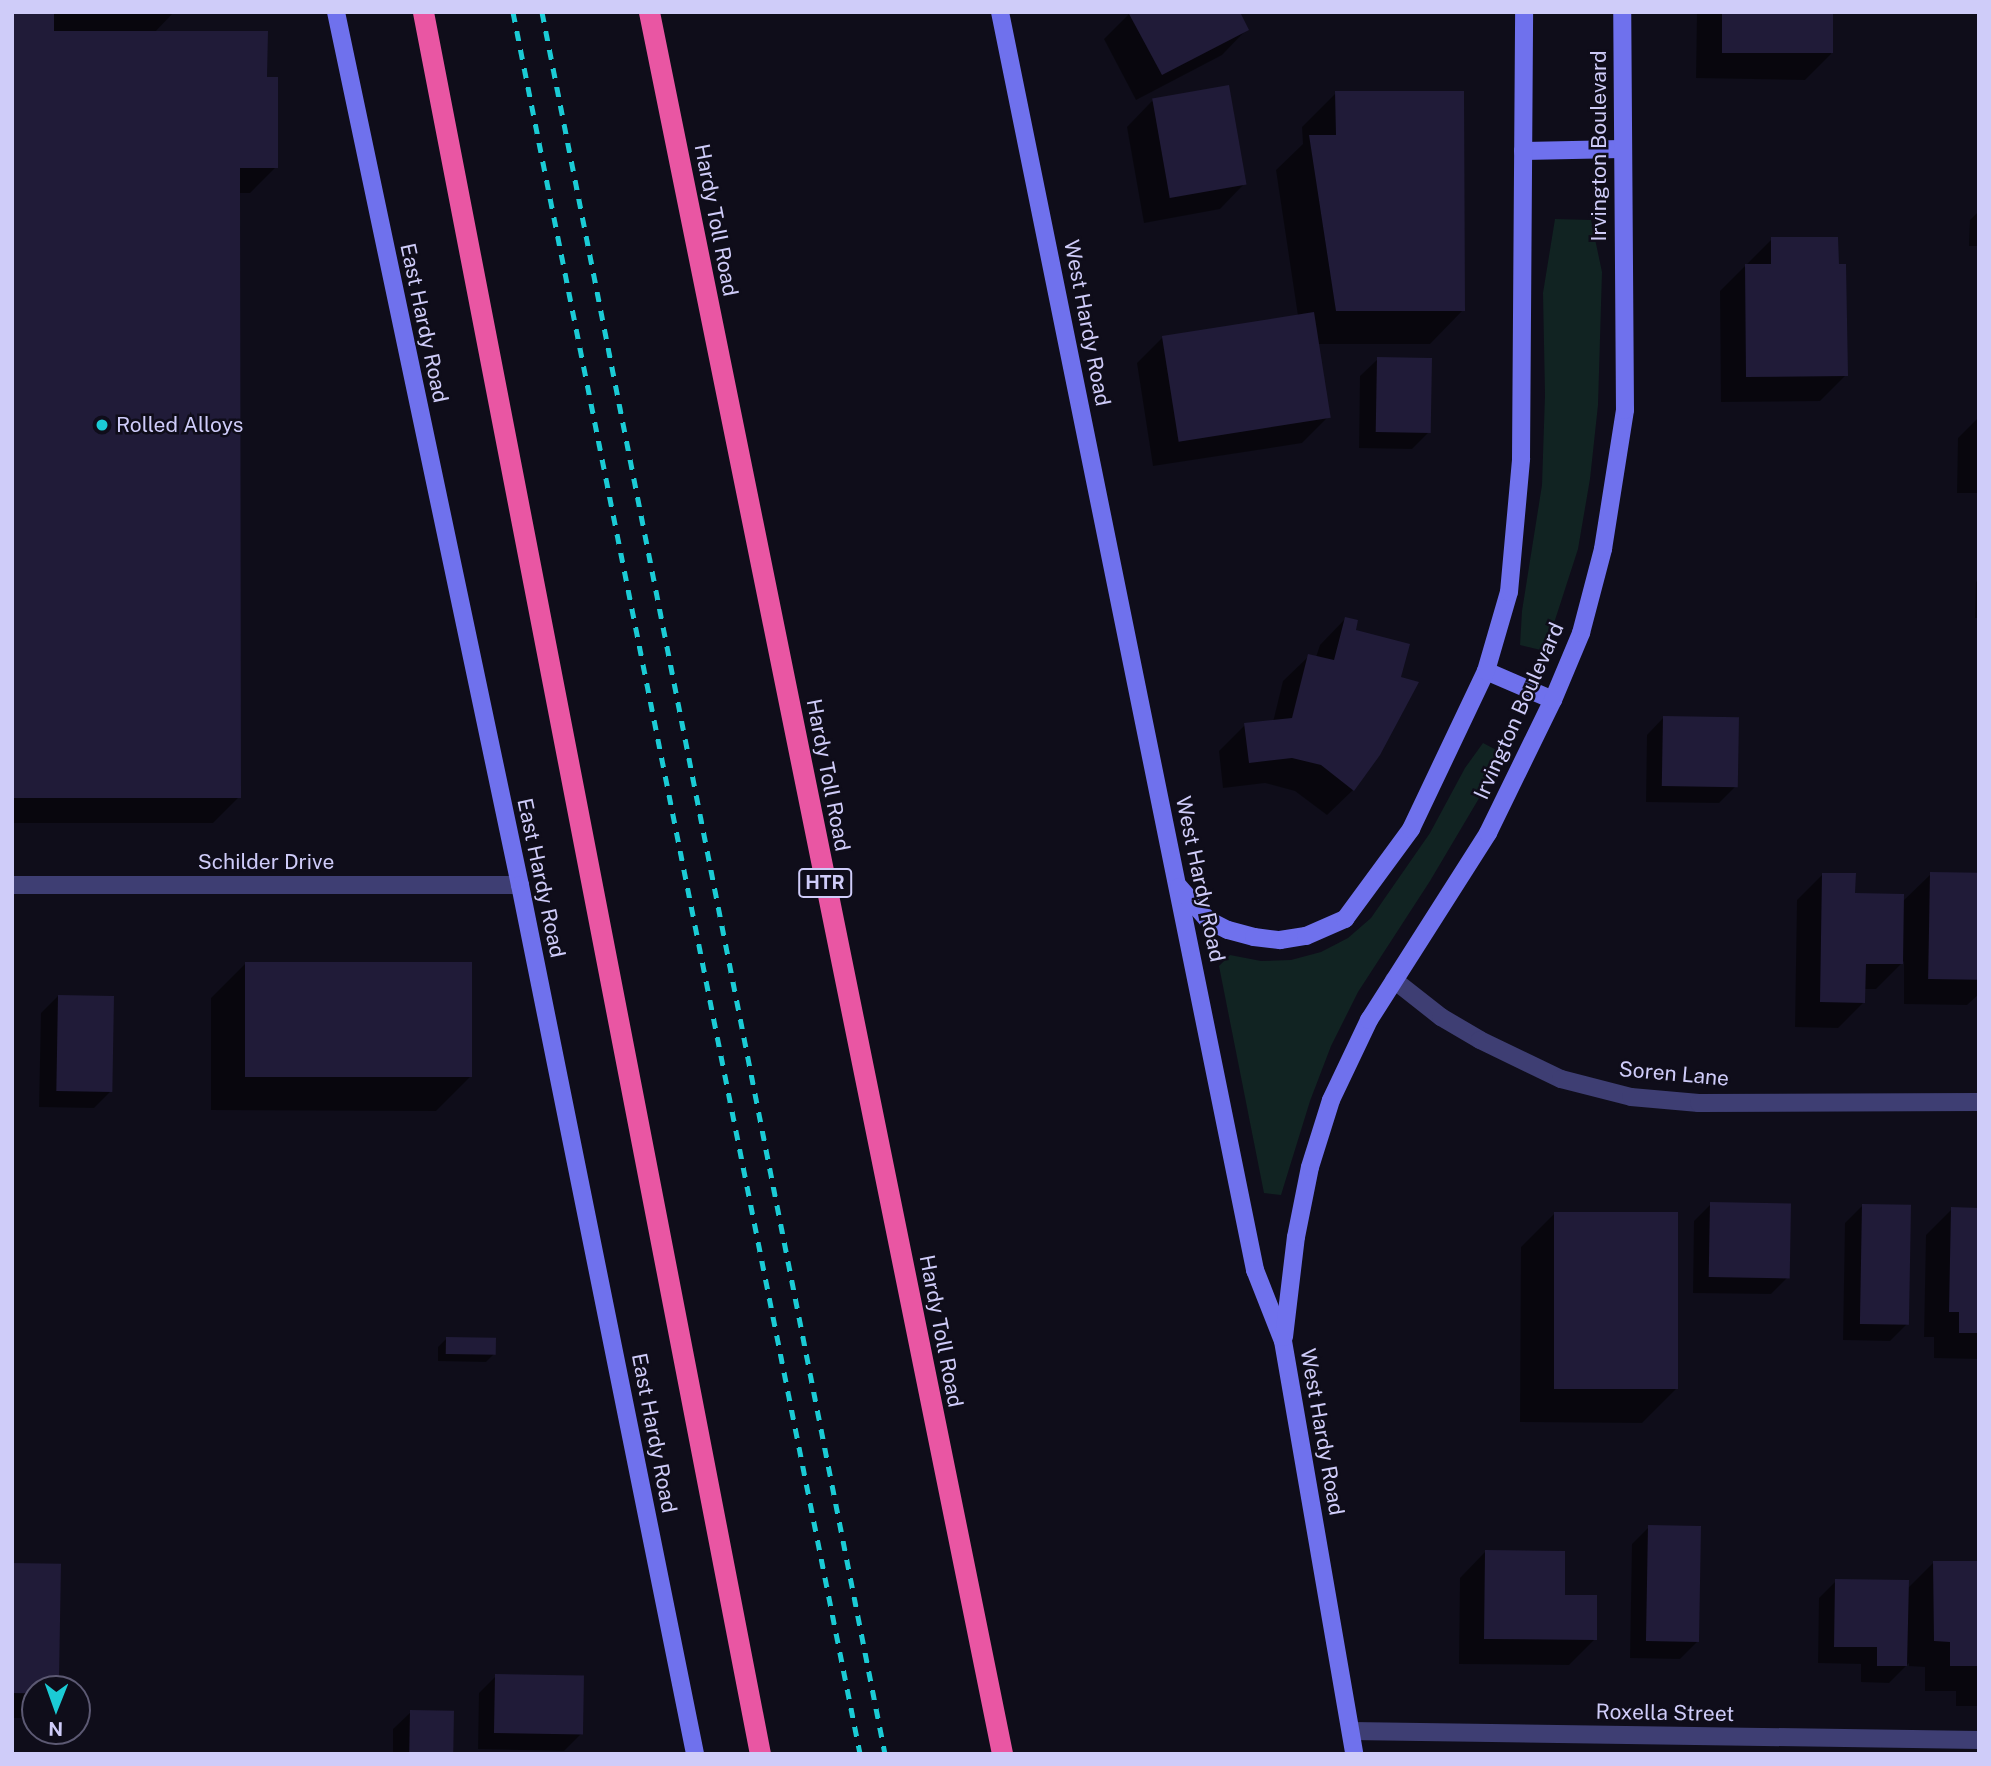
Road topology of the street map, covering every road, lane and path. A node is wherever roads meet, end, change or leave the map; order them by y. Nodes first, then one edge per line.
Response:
1 (335, 12) edge
2 (424, 12) edge
3 (649, 12) edge
4 (1000, 12) edge
5 (1524, 12) edge
6 (1622, 12) edge
7 (1621, 149) junction
8 (1523, 151) junction
9 (1486, 671) junction
10 (1553, 700) junction
11 (12, 885) edge
12 (520, 885) junction
13 (1178, 886) junction
14 (1394, 981) junction
15 (1979, 1102) edge
16 (1283, 1341) junction
17 (1351, 1731) junction
18 (1979, 1740) edge
19 (695, 1754) edge
20 (760, 1754) edge
21 (1002, 1754) edge
22 (1354, 1754) edge

1 - 12 main road, East Hardy Road
2 - 20 highway
3 - 21 highway, Hardy Toll Road / HTR
4 - 13 main road, West Hardy Road
5 - 8 main road
6 - 7 main road, Irvington Boulevard
7 - 8 main road
7 - 10 main road, Irvington Boulevard
8 - 9 main road
9 - 10 main road
9 - 13 main road
10 - 14 main road, Irvington Boulevard
11 - 12 street, Schilder Drive
12 - 19 main road, East Hardy Road
13 - 16 main road, West Hardy Road
14 - 15 street, Soren Lane
14 - 16 main road, Irvington Boulevard
16 - 17 main road, West Hardy Road
17 - 18 street, Roxella Street
17 - 22 main road, West Hardy Road

